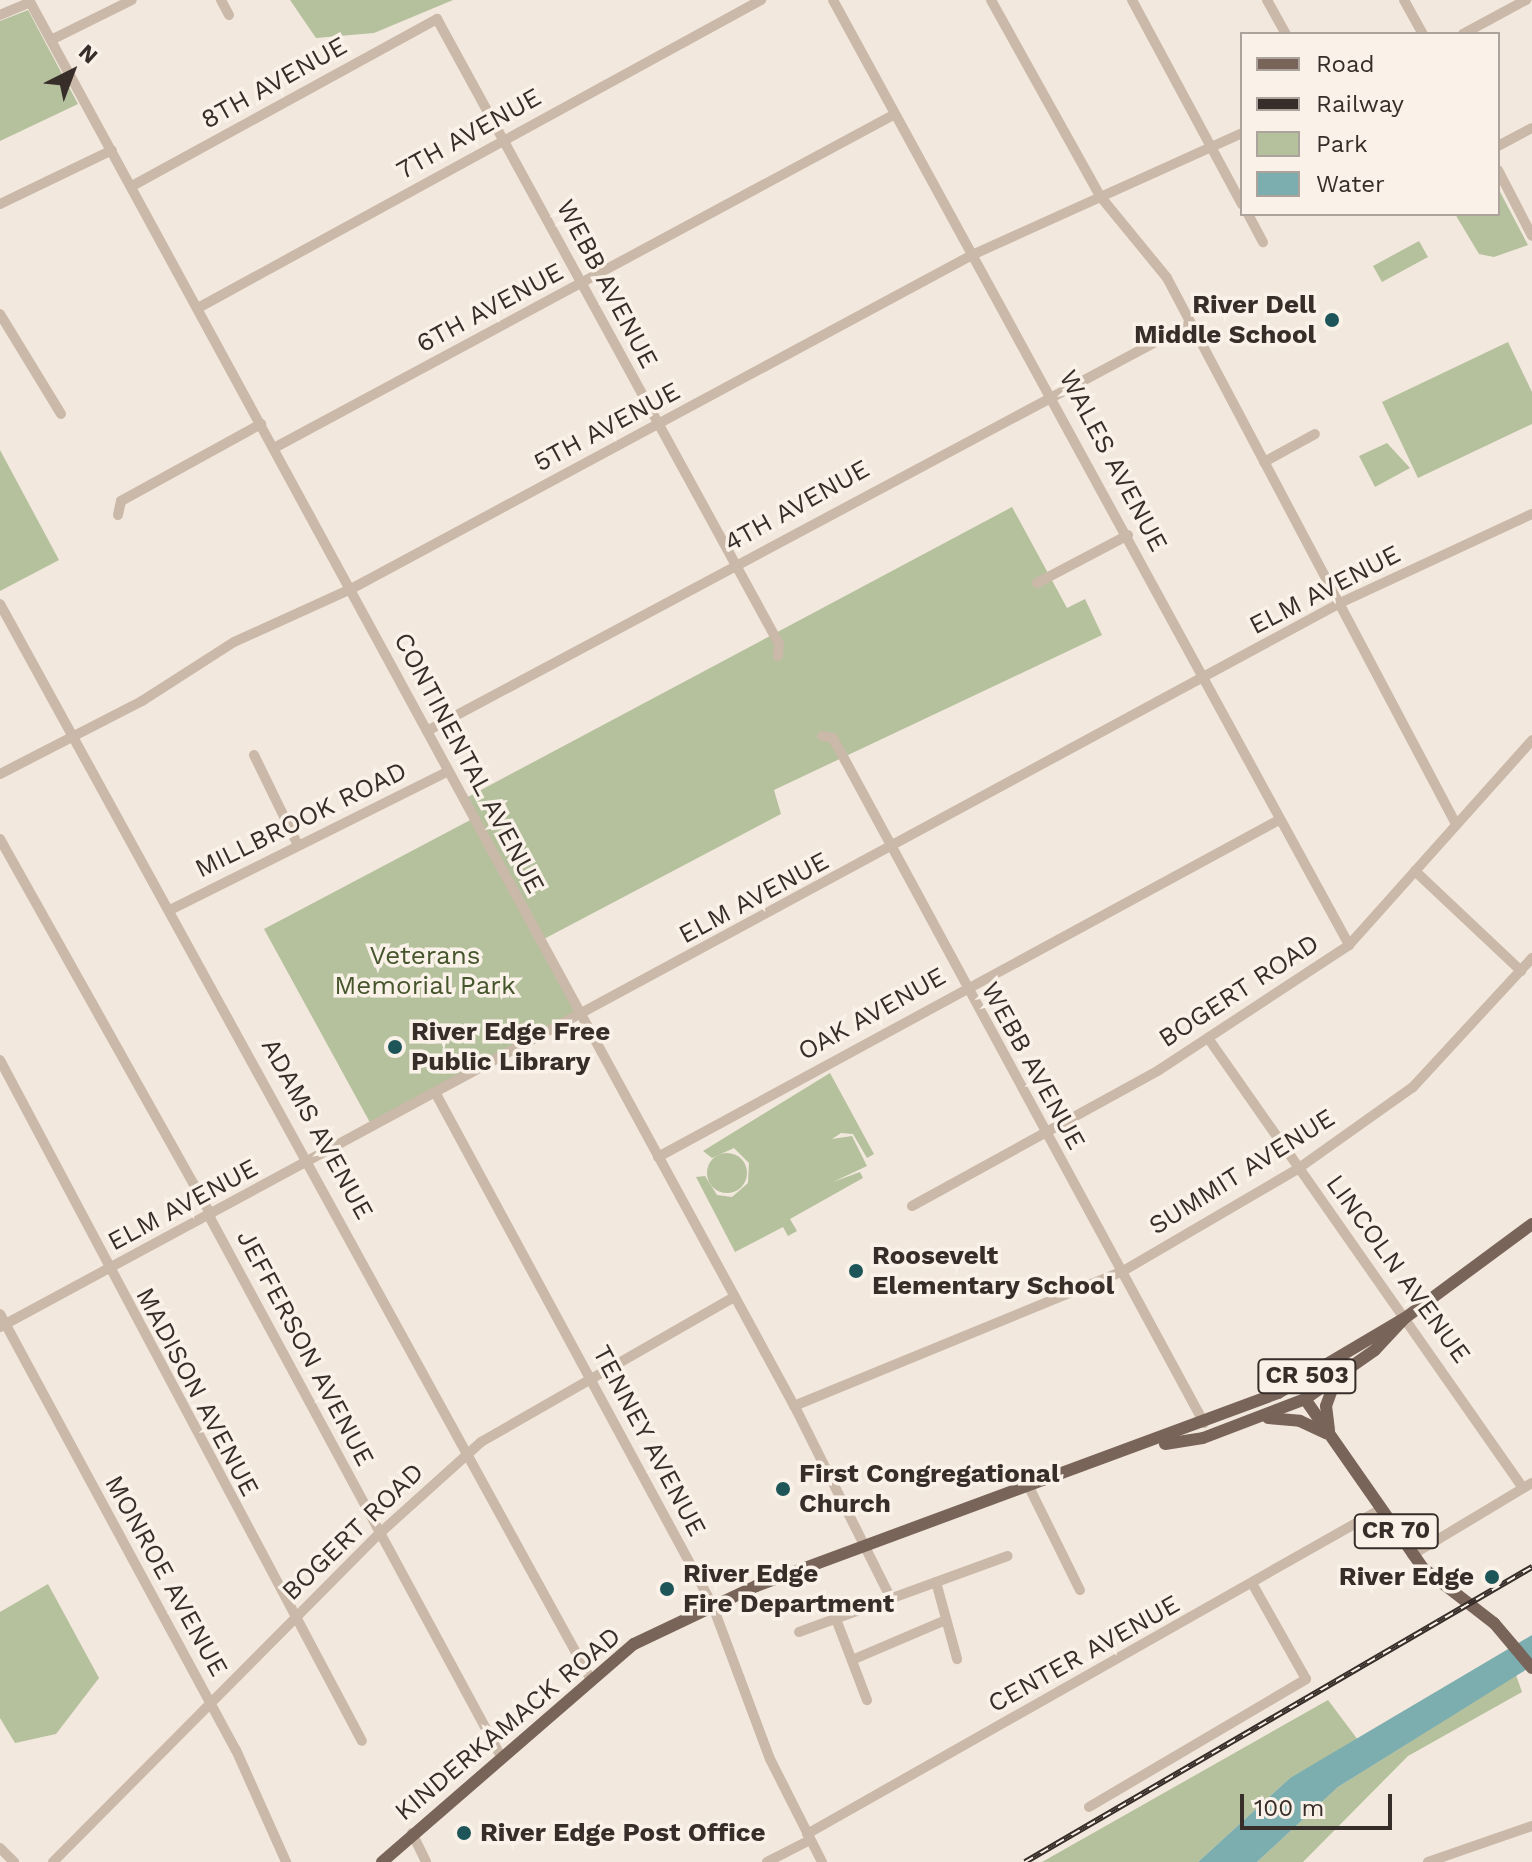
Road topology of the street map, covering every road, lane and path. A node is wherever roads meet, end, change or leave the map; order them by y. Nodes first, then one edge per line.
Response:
1 (132, 0) edge
2 (221, 0) edge
3 (761, 0) edge
4 (833, 0) edge
5 (991, 0) edge
6 (1132, 0) edge
7 (1267, 0) edge
8 (1404, 0) edge
9 (1526, 0) edge
10 (30, 1) edge
11 (0, 15) edge
12 (229, 15) dead end
13 (437, 19) joint
14 (1285, 32) edge
15 (1422, 32) edge
16 (1467, 32) edge
17 (51, 40) junction
18 (895, 114) junction
19 (1532, 128) edge
20 (1240, 134) edge
21 (507, 139) junction
22 (1500, 145) edge
23 (1211, 146) junction
24 (112, 150) junction
25 (1500, 174) edge
26 (132, 186) junction
27 (1100, 196) junction
28 (1240, 200) edge
29 (0, 204) edge
30 (1249, 216) edge
31 (1532, 236) edge
32 (1263, 242) dead end
33 (972, 255) junction
34 (581, 284) junction
35 (198, 308) junction
36 (0, 314) edge
37 (1191, 323) junction
38 (1052, 392) junction
39 (61, 414) dead end
40 (261, 424) junction
41 (658, 425) junction
42 (1315, 434) dead end
43 (274, 448) junction
44 (1264, 462) junction
45 (1532, 514) edge
46 (118, 515) dead end
47 (1128, 535) junction
48 (734, 565) junction
49 (1037, 583) dead end
50 (351, 589) junction
51 (1340, 603) junction
52 (0, 604) edge
53 (778, 656) dead end
54 (1203, 679) junction
55 (427, 731) junction
56 (73, 733) junction
57 (822, 736) dead end
58 (1532, 740) edge
59 (254, 755) dead end
60 (449, 771) junction
61 (0, 774) edge
62 (1279, 820) junction
63 (1456, 824) junction
64 (0, 839) edge
65 (297, 843) junction
66 (890, 851) junction
67 (1415, 871) junction
68 (172, 909) junction
69 (1349, 945) junction
70 (1532, 958) edge
71 (1521, 971) junction
72 (964, 988) junction
73 (580, 1015) junction
74 (1208, 1038) junction
75 (0, 1060) edge
76 (436, 1094) junction
77 (1046, 1133) junction
78 (658, 1157) junction
79 (310, 1162) junction
80 (1299, 1168) junction
81 (912, 1206) dead end
82 (210, 1216) junction
83 (1532, 1224) edge
84 (107, 1270) junction
85 (1123, 1271) junction
86 (734, 1297) junction
87 (1405, 1318) junction
88 (2, 1322) edge
89 (589, 1376) junction
90 (1336, 1378) junction
91 (1305, 1399) junction
92 (794, 1406) junction
93 (1261, 1418) junction
94 (1204, 1423) junction
95 (1228, 1428) junction
96 (1331, 1436) junction
97 (1142, 1447) junction
98 (468, 1453) junction
99 (1528, 1486) edge
100 (1029, 1487) junction
101 (1381, 1509) junction
102 (380, 1533) junction
103 (869, 1547) junction
104 (1412, 1555) junction
105 (1008, 1556) dead end
106 (936, 1582) junction
107 (1253, 1585) junction
108 (1080, 1590) dead end
109 (891, 1599) junction
110 (712, 1604) junction
111 (836, 1619) junction
112 (295, 1620) junction
113 (946, 1620) junction
114 (799, 1632) dead end
115 (957, 1659) dead end
116 (852, 1660) junction
117 (1532, 1668) edge
118 (590, 1678) junction
119 (867, 1700) dead end
120 (209, 1701) junction
121 (362, 1741) dead end
122 (499, 1753) junction
123 (1089, 1807) dead end
124 (1532, 1826) edge
125 (412, 1833) junction
126 (808, 1837) junction
127 (0, 1848) edge
128 (14, 1862) edge
129 (53, 1862) edge
130 (286, 1862) edge
131 (382, 1862) edge
132 (426, 1862) edge
133 (767, 1862) edge
134 (822, 1862) edge
135 (1428, 1862) edge

1 - 17 street
2 - 12 street
3 - 21 street, 7TH AVENUE
4 - 18 street, WALES AVENUE
5 - 27 street
6 - 23 street
7 - 14 street
8 - 15 street
9 - 16 street
10 - 11 street
10 - 17 street, CONTINENTAL AVENUE
13 - 21 street, WEBB AVENUE
13 - 26 street, 8TH AVENUE
17 - 24 street, CONTINENTAL AVENUE
18 - 33 street, WALES AVENUE
18 - 34 street, 6TH AVENUE
19 - 22 street
20 - 23 street, 5TH AVENUE
21 - 34 street, WEBB AVENUE
21 - 35 street, 7TH AVENUE
23 - 27 street, 5TH AVENUE
23 - 28 street
24 - 26 street, CONTINENTAL AVENUE
24 - 29 street
25 - 31 street
26 - 35 street, CONTINENTAL AVENUE
27 - 33 street, 5TH AVENUE
27 - 37 street
30 - 32 street
33 - 38 street, WALES AVENUE
33 - 41 street, 5TH AVENUE
34 - 41 street, WEBB AVENUE
34 - 43 street, 6TH AVENUE
35 - 40 street, CONTINENTAL AVENUE
36 - 39 street
37 - 38 street, 4TH AVENUE
37 - 44 street
38 - 47 street, WALES AVENUE
38 - 48 street, 4TH AVENUE
40 - 43 street, CONTINENTAL AVENUE
40 - 46 street
41 - 48 street, WEBB AVENUE
41 - 50 street, 5TH AVENUE
42 - 44 street
43 - 50 street, CONTINENTAL AVENUE
44 - 51 street
45 - 51 street, ELM AVENUE
47 - 49 street
47 - 54 street, WALES AVENUE
48 - 53 street, WEBB AVENUE
48 - 55 street, 4TH AVENUE
50 - 55 street, CONTINENTAL AVENUE
50 - 56 street, 5TH AVENUE
51 - 54 street, ELM AVENUE
51 - 63 street
52 - 56 street, ADAMS AVENUE
54 - 62 street, WALES AVENUE
54 - 66 street, ELM AVENUE
55 - 60 street, CONTINENTAL AVENUE
56 - 61 street, 5TH AVENUE
56 - 68 street, ADAMS AVENUE
57 - 66 street, WEBB AVENUE
58 - 63 street, BOGERT ROAD
59 - 65 street
60 - 65 street, MILLBROOK ROAD
60 - 73 street, CONTINENTAL AVENUE
62 - 69 street, WALES AVENUE
62 - 72 street, OAK AVENUE
63 - 67 street, BOGERT ROAD
64 - 82 street, JEFFERSON AVENUE
65 - 68 street, MILLBROOK ROAD
66 - 72 street, WEBB AVENUE
66 - 73 street, ELM AVENUE
67 - 69 street, BOGERT ROAD
67 - 71 street
68 - 79 street, ADAMS AVENUE
69 - 74 street, BOGERT ROAD
70 - 71 street, SUMMIT AVENUE
71 - 80 street, SUMMIT AVENUE
72 - 77 street, WEBB AVENUE
72 - 78 street, OAK AVENUE
73 - 76 street, ELM AVENUE
73 - 78 street, CONTINENTAL AVENUE
74 - 77 street, BOGERT ROAD
74 - 80 street, LINCOLN AVENUE
75 - 84 street, MADISON AVENUE
76 - 79 street, ELM AVENUE
76 - 89 street, TENNEY AVENUE
77 - 81 street, BOGERT ROAD
77 - 85 street, WEBB AVENUE
78 - 86 street, CONTINENTAL AVENUE
79 - 82 street, ELM AVENUE
79 - 98 street, ADAMS AVENUE
80 - 85 street, SUMMIT AVENUE
80 - 87 street, LINCOLN AVENUE
82 - 84 street, ELM AVENUE
82 - 102 street, JEFFERSON AVENUE
83 - 87 main road, KINDERKAMACK ROAD / CR 503
84 - 88 street, ELM AVENUE
84 - 112 street, MADISON AVENUE
85 - 92 street, SUMMIT AVENUE
85 - 94 street, WEBB AVENUE
86 - 89 street, BOGERT ROAD
86 - 92 street, CONTINENTAL AVENUE
87 - 90 main road
87 - 94 main road, KINDERKAMACK ROAD / CR 503
87 - 99 street, LINCOLN AVENUE
88 - 120 street, MONROE AVENUE
89 - 98 street, BOGERT ROAD
89 - 110 street, TENNEY AVENUE
90 - 91 main road
90 - 96 main road
91 - 93 main road
91 - 96 main road, CR 70
92 - 103 street, CONTINENTAL AVENUE
93 - 95 main road
93 - 96 main road
94 - 95 main road
94 - 97 main road, KINDERKAMACK ROAD / CR 503
95 - 97 main road
96 - 101 main road, CR 70
97 - 100 main road, KINDERKAMACK ROAD / CR 503
98 - 102 street, BOGERT ROAD
98 - 118 street, ADAMS AVENUE
99 - 104 street
100 - 103 main road, KINDERKAMACK ROAD / CR 503
100 - 108 street
101 - 104 main road, CR 70
101 - 107 street, CENTER AVENUE
102 - 112 street, BOGERT ROAD
102 - 122 street, JEFFERSON AVENUE
103 - 109 street, CONTINENTAL AVENUE
103 - 110 main road, KINDERKAMACK ROAD / CR 503
104 - 117 main road, CR 70
105 - 106 street
106 - 109 street
106 - 113 street
107 - 123 street
107 - 126 street, CENTER AVENUE
109 - 111 street
110 - 118 main road, KINDERKAMACK ROAD / CR 503
110 - 126 street, TENNEY AVENUE
111 - 114 street
111 - 116 street
112 - 120 street, BOGERT ROAD
112 - 121 street, MADISON AVENUE
113 - 115 street
113 - 116 street
116 - 119 street
118 - 122 main road, KINDERKAMACK ROAD / CR 503
120 - 129 street, BOGERT ROAD
120 - 130 street, MONROE AVENUE
122 - 125 main road, KINDERKAMACK ROAD / CR 503
124 - 135 street
125 - 131 main road, KINDERKAMACK ROAD / CR 503
125 - 132 street
126 - 133 street, CENTER AVENUE
126 - 134 street, TENNEY AVENUE
127 - 128 street

